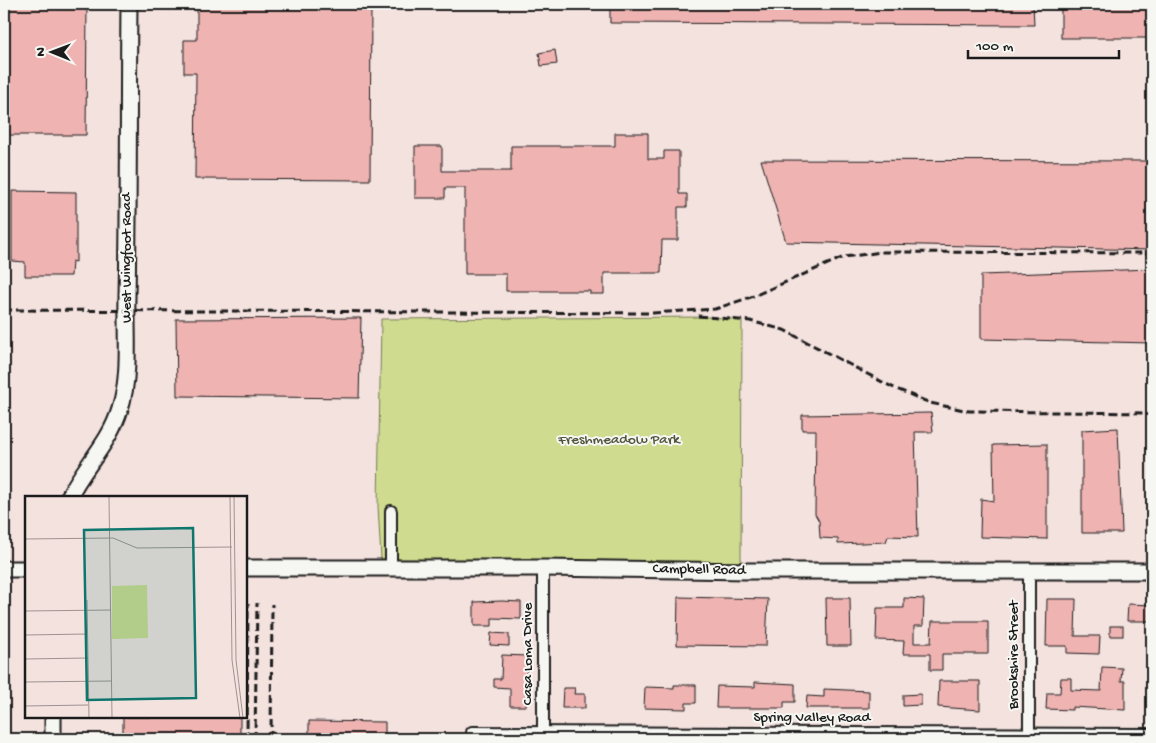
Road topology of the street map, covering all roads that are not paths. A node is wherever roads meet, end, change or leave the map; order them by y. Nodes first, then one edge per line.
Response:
1 (129, 4) edge
2 (70, 496) edge
3 (391, 512) dead end
4 (248, 568) edge
5 (391, 568) junction
6 (543, 568) junction
7 (4, 569) edge
8 (25, 569) edge
9 (1029, 570) junction
10 (1152, 571) edge
11 (54, 718) edge
12 (472, 732) dead end
13 (1152, 734) edge
14 (543, 736) edge
15 (705, 736) edge
16 (867, 736) edge
17 (1029, 736) edge
18 (53, 739) edge

1 - 2 street, West Wingfoot Road
3 - 5 street
4 - 5 street, Campbell Road
5 - 6 street, Campbell Road
6 - 9 street, Campbell Road
6 - 14 street, Casa Loma Drive
7 - 8 street
9 - 10 street, Campbell Road
9 - 17 street, Brookshire Street
11 - 18 street
12 - 14 street, Spring Valley Road
13 - 17 street, Spring Valley Road
14 - 15 street, Spring Valley Road
15 - 16 street, Spring Valley Road
16 - 17 street, Spring Valley Road

